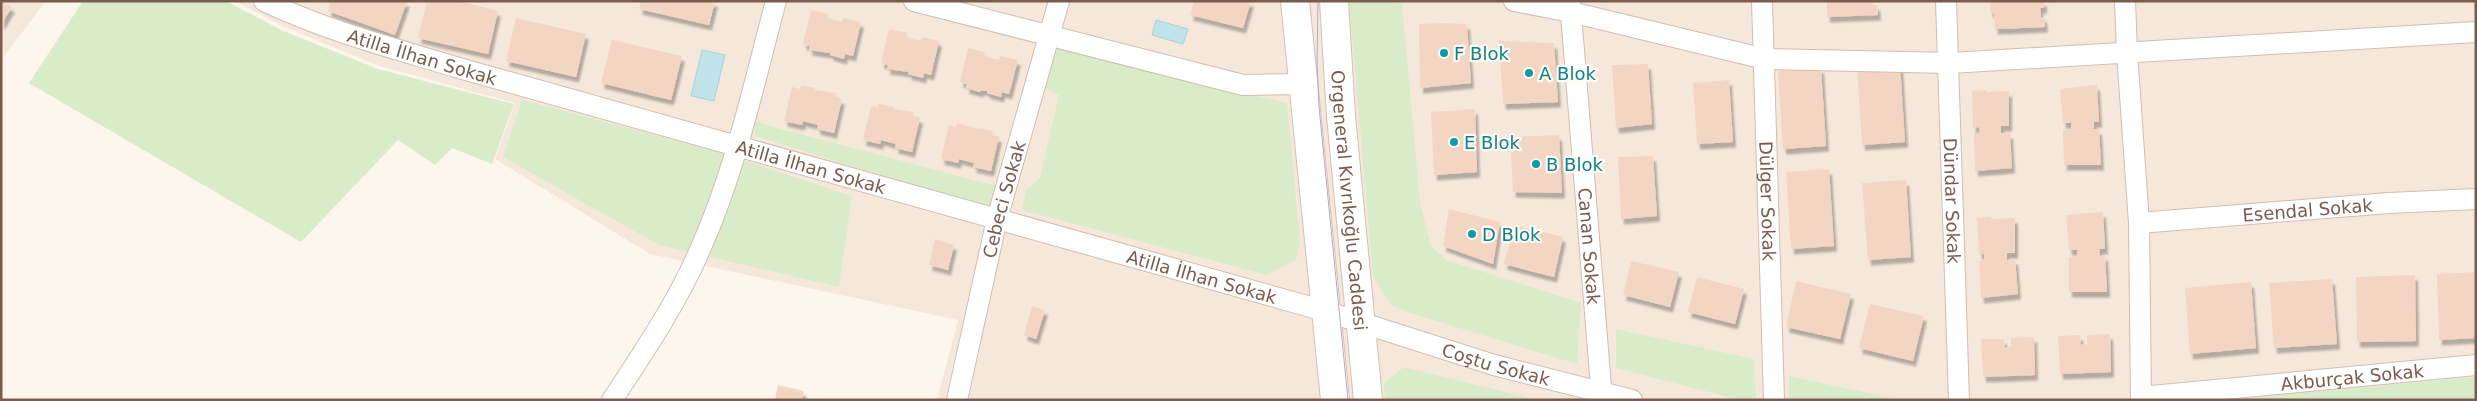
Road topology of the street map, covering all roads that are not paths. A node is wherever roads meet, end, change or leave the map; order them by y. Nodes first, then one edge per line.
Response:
1 (264, 1) edge
2 (776, 1) edge
3 (914, 1) edge
4 (1059, 1) edge
5 (1295, 1) edge
6 (1334, 1) edge
7 (1514, 1) edge
8 (1762, 1) edge
9 (1946, 1) edge
10 (2125, 1) edge
11 (1571, 7) edge
12 (2476, 32) edge
13 (1049, 37) junction
14 (2126, 52) junction
15 (1765, 59) junction
16 (1950, 63) junction
17 (1303, 84) junction
18 (738, 145) junction
19 (2476, 200) edge
20 (997, 219) junction
21 (2139, 224) junction
22 (1325, 311) junction
23 (1362, 324) junction
24 (2476, 365) edge
25 (1601, 396) edge
26 (2141, 398) edge
27 (612, 400) edge
28 (957, 400) edge
29 (1335, 400) edge
30 (1368, 400) edge
31 (1632, 400) edge
32 (1774, 400) edge
33 (1959, 400) edge

1 - 18 street, Atilla İlhan Sokak
2 - 18 street
3 - 13 street
4 - 13 street, Cebeci Sokak
5 - 17 main road
6 - 23 main road, Orgeneral Kıvrıkoğlu Caddesi
7 - 11 street
8 - 15 street, Dülger Sokak
9 - 16 street, Dündar Sokak
10 - 14 street
11 - 15 street
11 - 25 street, Canan Sokak
12 - 14 street
13 - 17 street
13 - 20 street, Cebeci Sokak
14 - 16 street
14 - 21 street
15 - 16 street
15 - 32 street, Dülger Sokak
16 - 33 street, Dündar Sokak
17 - 22 main road
18 - 20 street, Atilla İlhan Sokak
18 - 27 street
19 - 21 street, Esendal Sokak
20 - 22 street, Atilla İlhan Sokak
20 - 28 street, Cebeci Sokak
21 - 26 street
22 - 23 street, Atilla İlhan Sokak
22 - 29 main road
23 - 25 street, Coştu Sokak
23 - 30 main road, Orgeneral Kıvrıkoğlu Caddesi
24 - 26 street, Akburçak Sokak
25 - 31 street, Coştu Sokak

